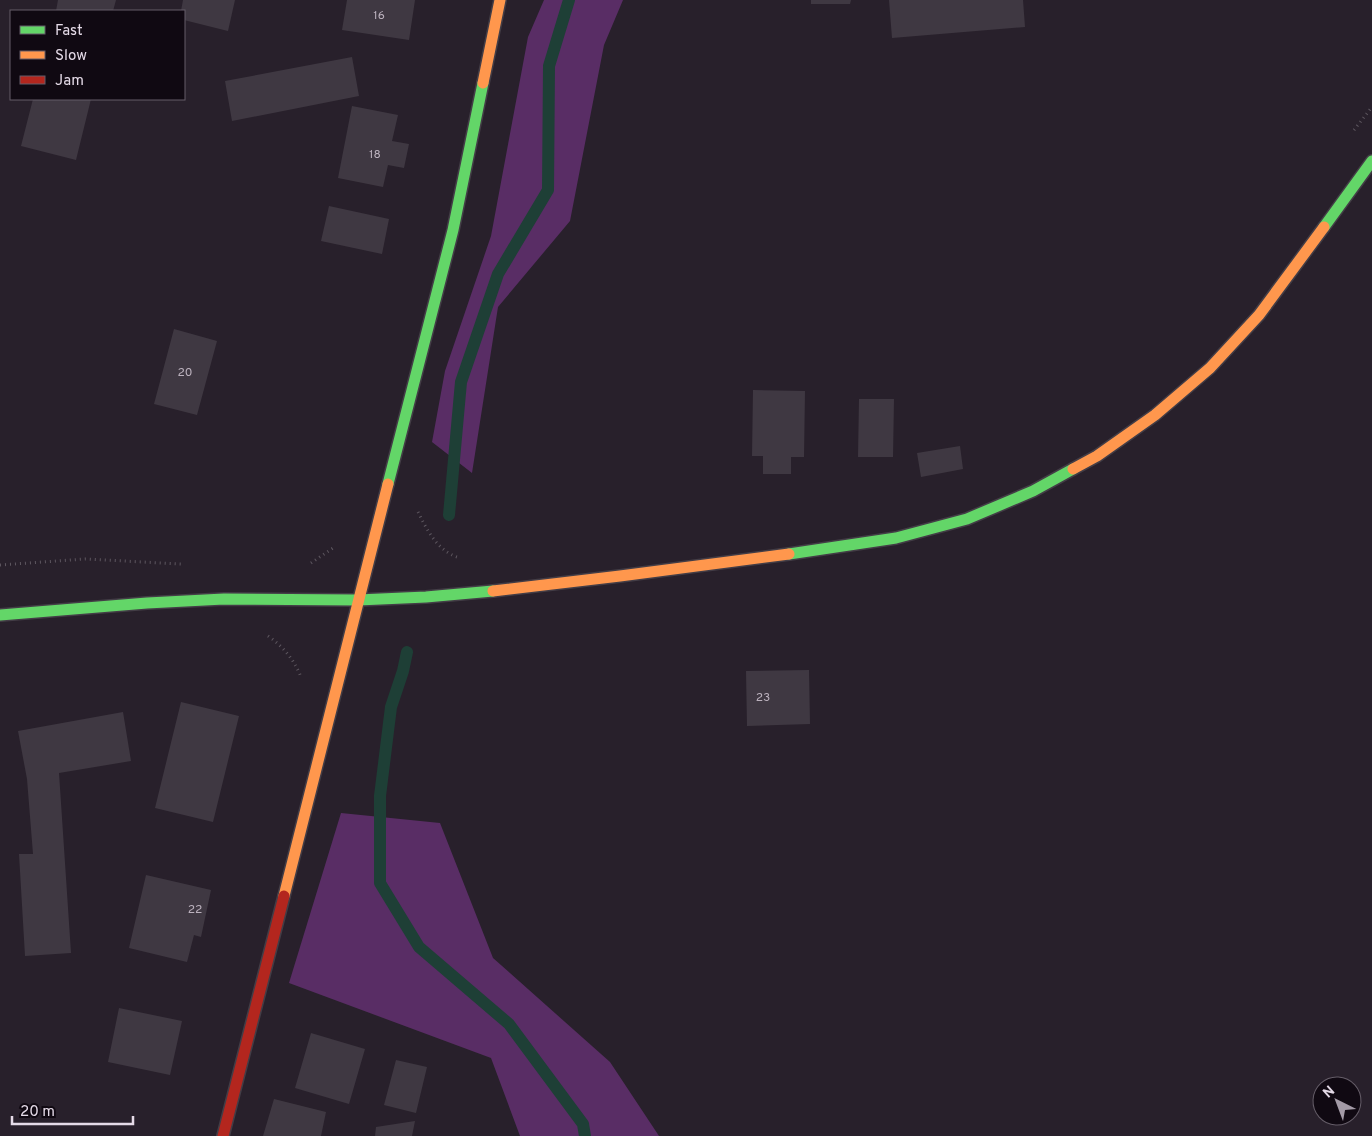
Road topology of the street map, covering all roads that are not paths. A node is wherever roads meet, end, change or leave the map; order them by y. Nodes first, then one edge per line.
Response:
1 (500, 0) edge
2 (1372, 160) edge
3 (358, 600) junction
4 (0, 615) edge
5 (223, 1136) edge

1 - 3 street
2 - 3 street
3 - 4 street
3 - 5 street

